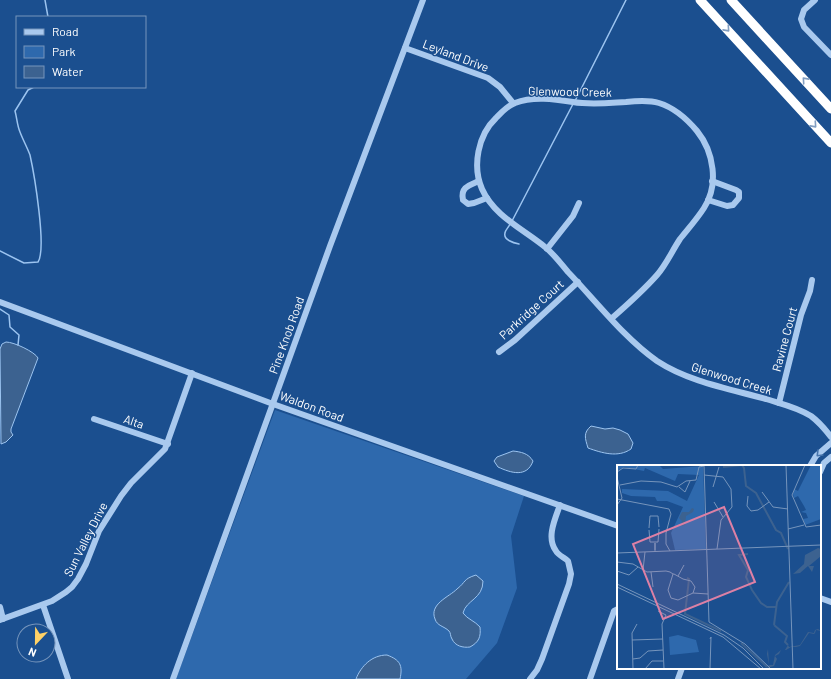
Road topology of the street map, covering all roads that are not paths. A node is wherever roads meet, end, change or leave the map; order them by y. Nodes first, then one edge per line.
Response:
1 (422, 0) edge
2 (700, 0) edge
3 (731, 0) edge
4 (815, 0) edge
5 (405, 48) junction
6 (831, 55) edge
7 (514, 103) junction
8 (831, 109) edge
9 (831, 143) edge
10 (479, 181) junction
11 (712, 181) junction
12 (487, 198) junction
13 (708, 200) junction
14 (579, 203) dead end
15 (547, 249) junction
16 (812, 280) dead end
17 (578, 282) junction
18 (0, 302) edge
19 (611, 319) junction
20 (499, 352) dead end
21 (192, 373) junction
22 (778, 403) junction
23 (273, 404) junction
24 (94, 419) dead end
25 (831, 437) edge
26 (831, 443) edge
27 (168, 444) junction
28 (831, 457) edge
29 (811, 465) edge
30 (821, 470) edge
31 (560, 506) junction
32 (617, 526) edge
33 (821, 598) edge
34 (831, 602) edge
35 (43, 605) junction
36 (0, 607) edge
37 (617, 610) edge
38 (2, 619) edge
39 (682, 669) edge
40 (68, 679) edge
41 (173, 679) edge
42 (530, 679) edge
43 (590, 679) edge
44 (678, 679) edge

1 - 5 street, Pine Knob Road
2 -> 9 highway
8 -> 3 highway
4 - 6 street
5 - 7 street, Leyland Drive
5 - 23 street, Pine Knob Road
7 - 10 street, Glenwood Creek
7 - 11 street, Glenwood Creek
10 - 12 street, Glenwood Creek
10 - 12 street
11 - 13 street, Glenwood Creek
11 - 13 street
12 - 15 street, Glenwood Creek
13 - 19 street, Glenwood Creek
14 - 15 street
15 - 17 street, Glenwood Creek
16 - 22 street, Ravine Court
17 - 19 street, Glenwood Creek
17 - 20 street, Parkridge Court
18 - 21 street, Waldon Road
19 - 22 street, Glenwood Creek
21 - 23 street, Waldon Road
21 - 27 street, Sun Valley Drive
22 - 25 street, Glenwood Creek
23 - 31 street, Waldon Road
23 - 41 street, Pine Knob Road
24 - 27 street, Alta
26 -> 29 street
27 - 35 street, Sun Valley Drive
28 - 30 street
31 - 32 street, Waldon Road
31 - 42 street
33 - 34 street
35 - 38 street, Sun Valley Drive
35 - 40 street
36 - 38 street
37 - 43 street
39 - 44 street

